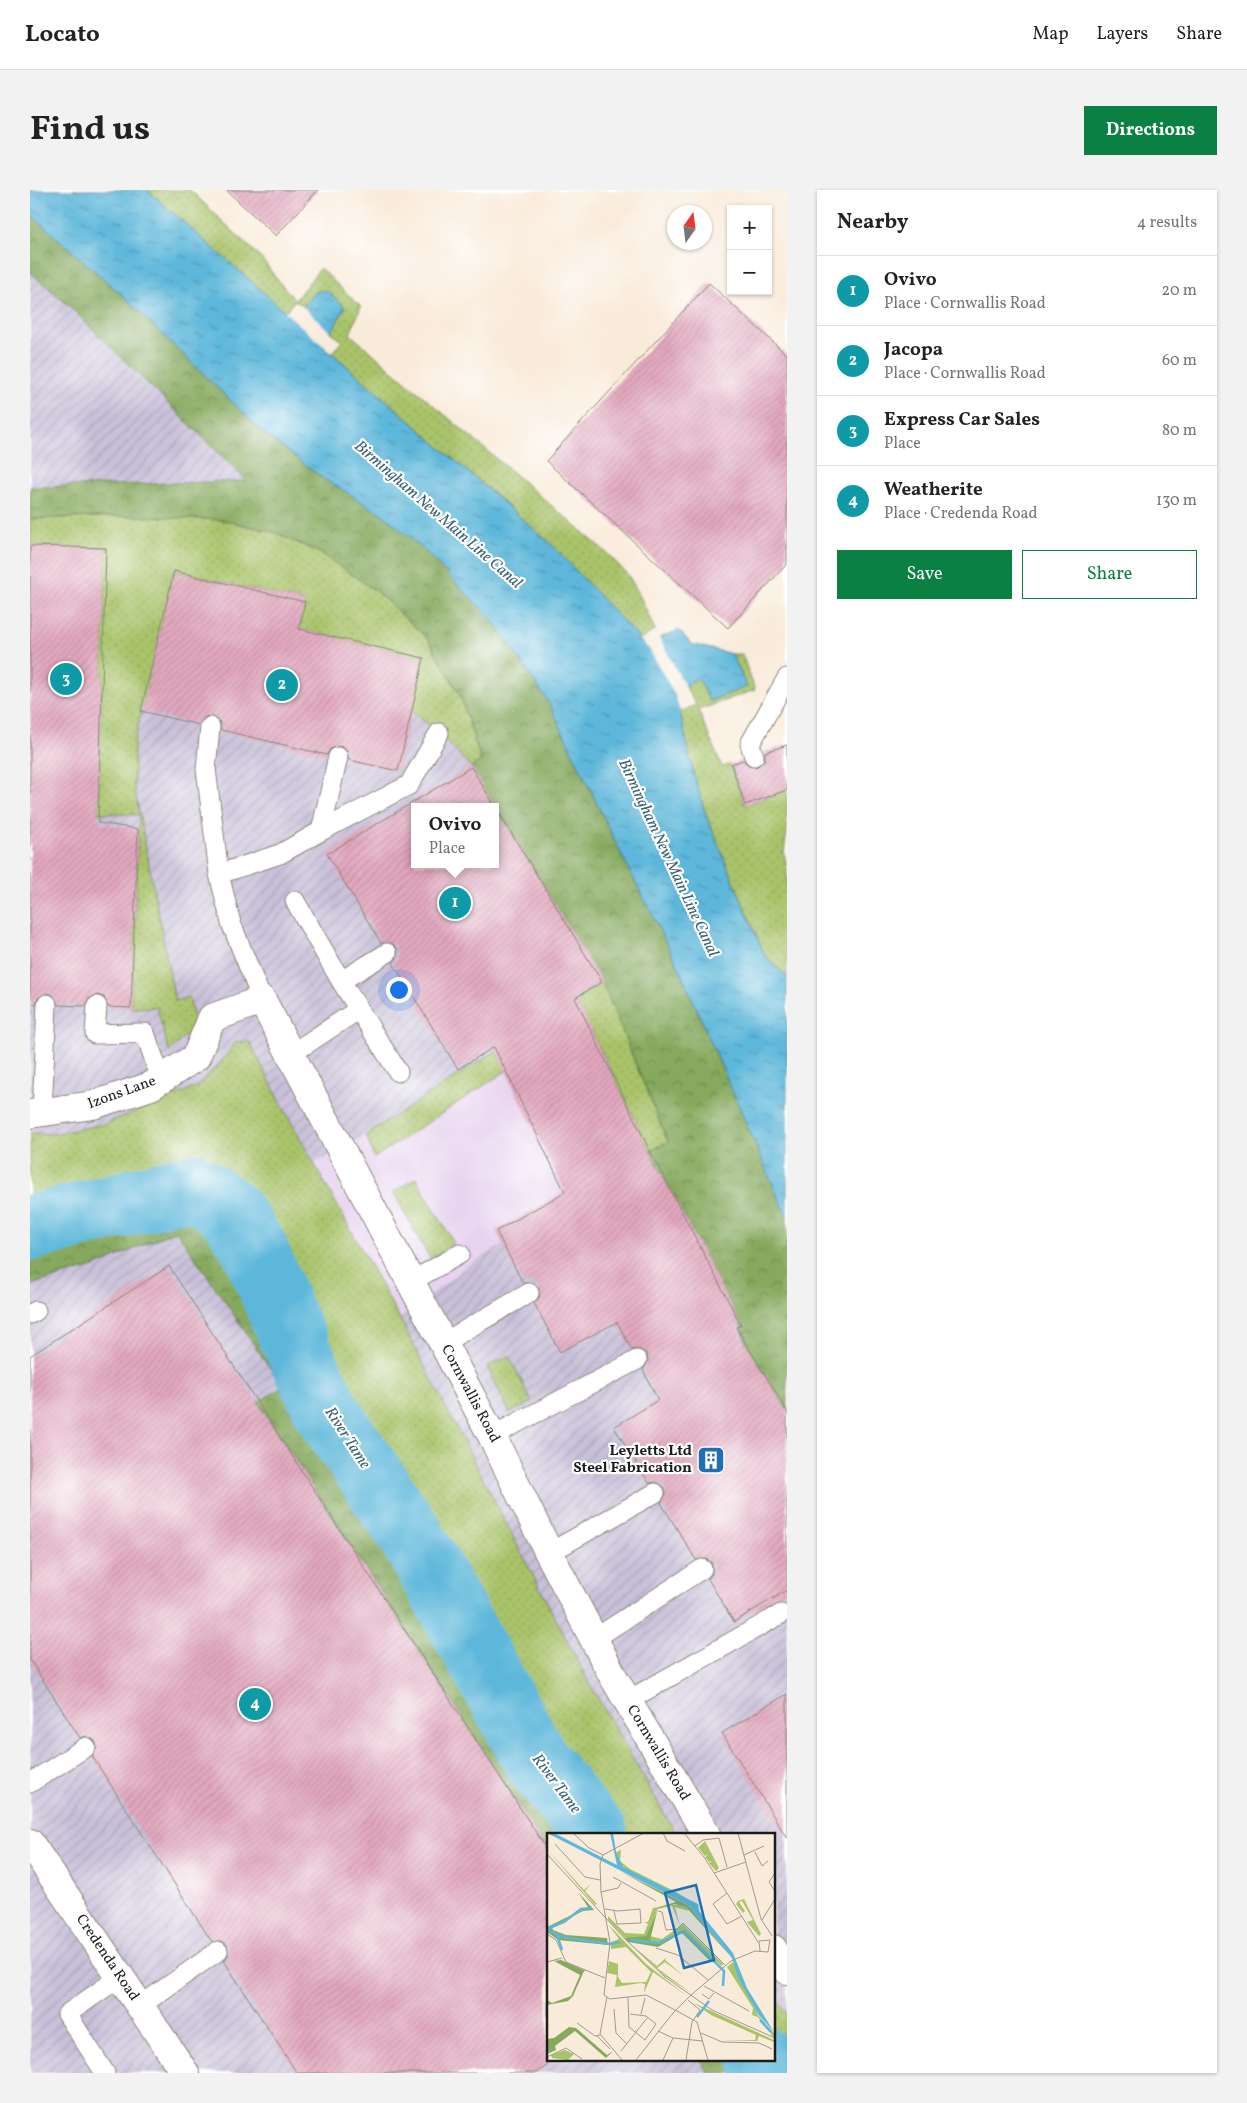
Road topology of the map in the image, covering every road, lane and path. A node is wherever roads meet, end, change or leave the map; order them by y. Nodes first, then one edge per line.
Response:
1 (786, 681) edge
2 (210, 727) dead end
3 (439, 734) dead end
4 (754, 756) dead end
5 (338, 757) dead end
6 (321, 831) junction
7 (219, 874) junction
8 (295, 901) dead end
9 (387, 953) dead end
10 (341, 981) junction
11 (262, 1000) junction
12 (47, 1004) dead end
13 (97, 1006) dead end
14 (358, 1010) junction
15 (291, 1054) junction
16 (398, 1072) dead end
17 (161, 1079) junction
18 (36, 1113) edge
19 (460, 1254) dead end
20 (410, 1282) junction
21 (529, 1293) dead end
22 (443, 1343) junction
23 (638, 1360) dead end
24 (492, 1436) junction
25 (655, 1493) dead end
26 (548, 1553) junction
27 (702, 1569) dead end
28 (781, 1614) dead end
29 (594, 1639) junction
30 (628, 1701) junction
31 (86, 1747) dead end
32 (30, 1783) edge
33 (705, 1833) edge
34 (32, 1851) edge
35 (774, 1950) edge
36 (218, 1951) dead end
37 (787, 1970) edge
38 (120, 1977) junction
39 (140, 2006) junction
40 (105, 2073) edge
41 (185, 2073) edge

1 - 4 lane
2 - 7 lane
3 - 6 lane
5 - 6 lane
6 - 7 lane
7 - 11 lane
8 - 10 lane
9 - 10 lane
10 - 14 lane
11 - 15 street, Cornwallis Road
11 - 17 street, Izons Lane
12 - 18 lane
13 - 17 lane
14 - 15 lane
14 - 16 lane
15 - 20 street, Cornwallis Road
17 - 18 street, Izons Lane
19 - 20 lane
20 - 22 street, Cornwallis Road
21 - 22 lane
22 - 24 street, Cornwallis Road
23 - 24 lane
24 - 26 street, Cornwallis Road
25 - 26 lane
26 - 29 street, Cornwallis Road
27 - 29 lane
28 - 30 lane
29 - 30 street, Cornwallis Road
30 - 33 street, Cornwallis Road
31 - 32 lane
34 - 38 street, Credenda Road
35 - 37 street
36 - 39 lane
38 - 39 street, Credenda Road
38 - 40 lane
39 - 41 street, Credenda Road

